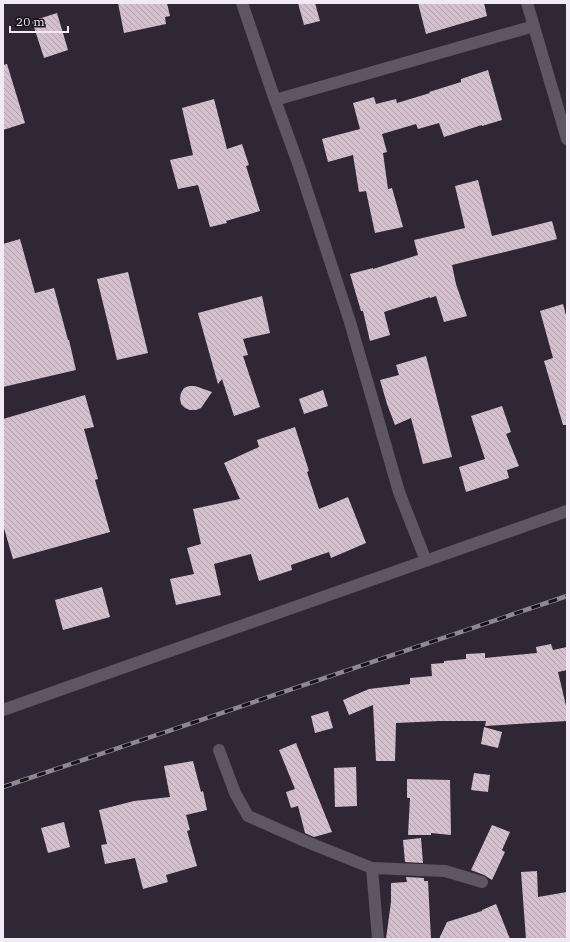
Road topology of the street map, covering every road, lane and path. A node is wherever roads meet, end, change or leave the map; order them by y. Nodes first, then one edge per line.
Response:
1 (242, 3) edge
2 (527, 3) edge
3 (534, 26) junction
4 (275, 100) junction
5 (567, 139) edge
6 (567, 511) edge
7 (426, 561) junction
8 (3, 710) edge
9 (219, 750) dead end
10 (372, 868) junction
11 (482, 882) dead end
12 (378, 939) edge

1 - 4 street
2 - 3 street
3 - 4 street
3 - 5 street
4 - 7 street
6 - 7 street
7 - 8 street
9 - 10 street
10 - 11 street
10 - 12 street

